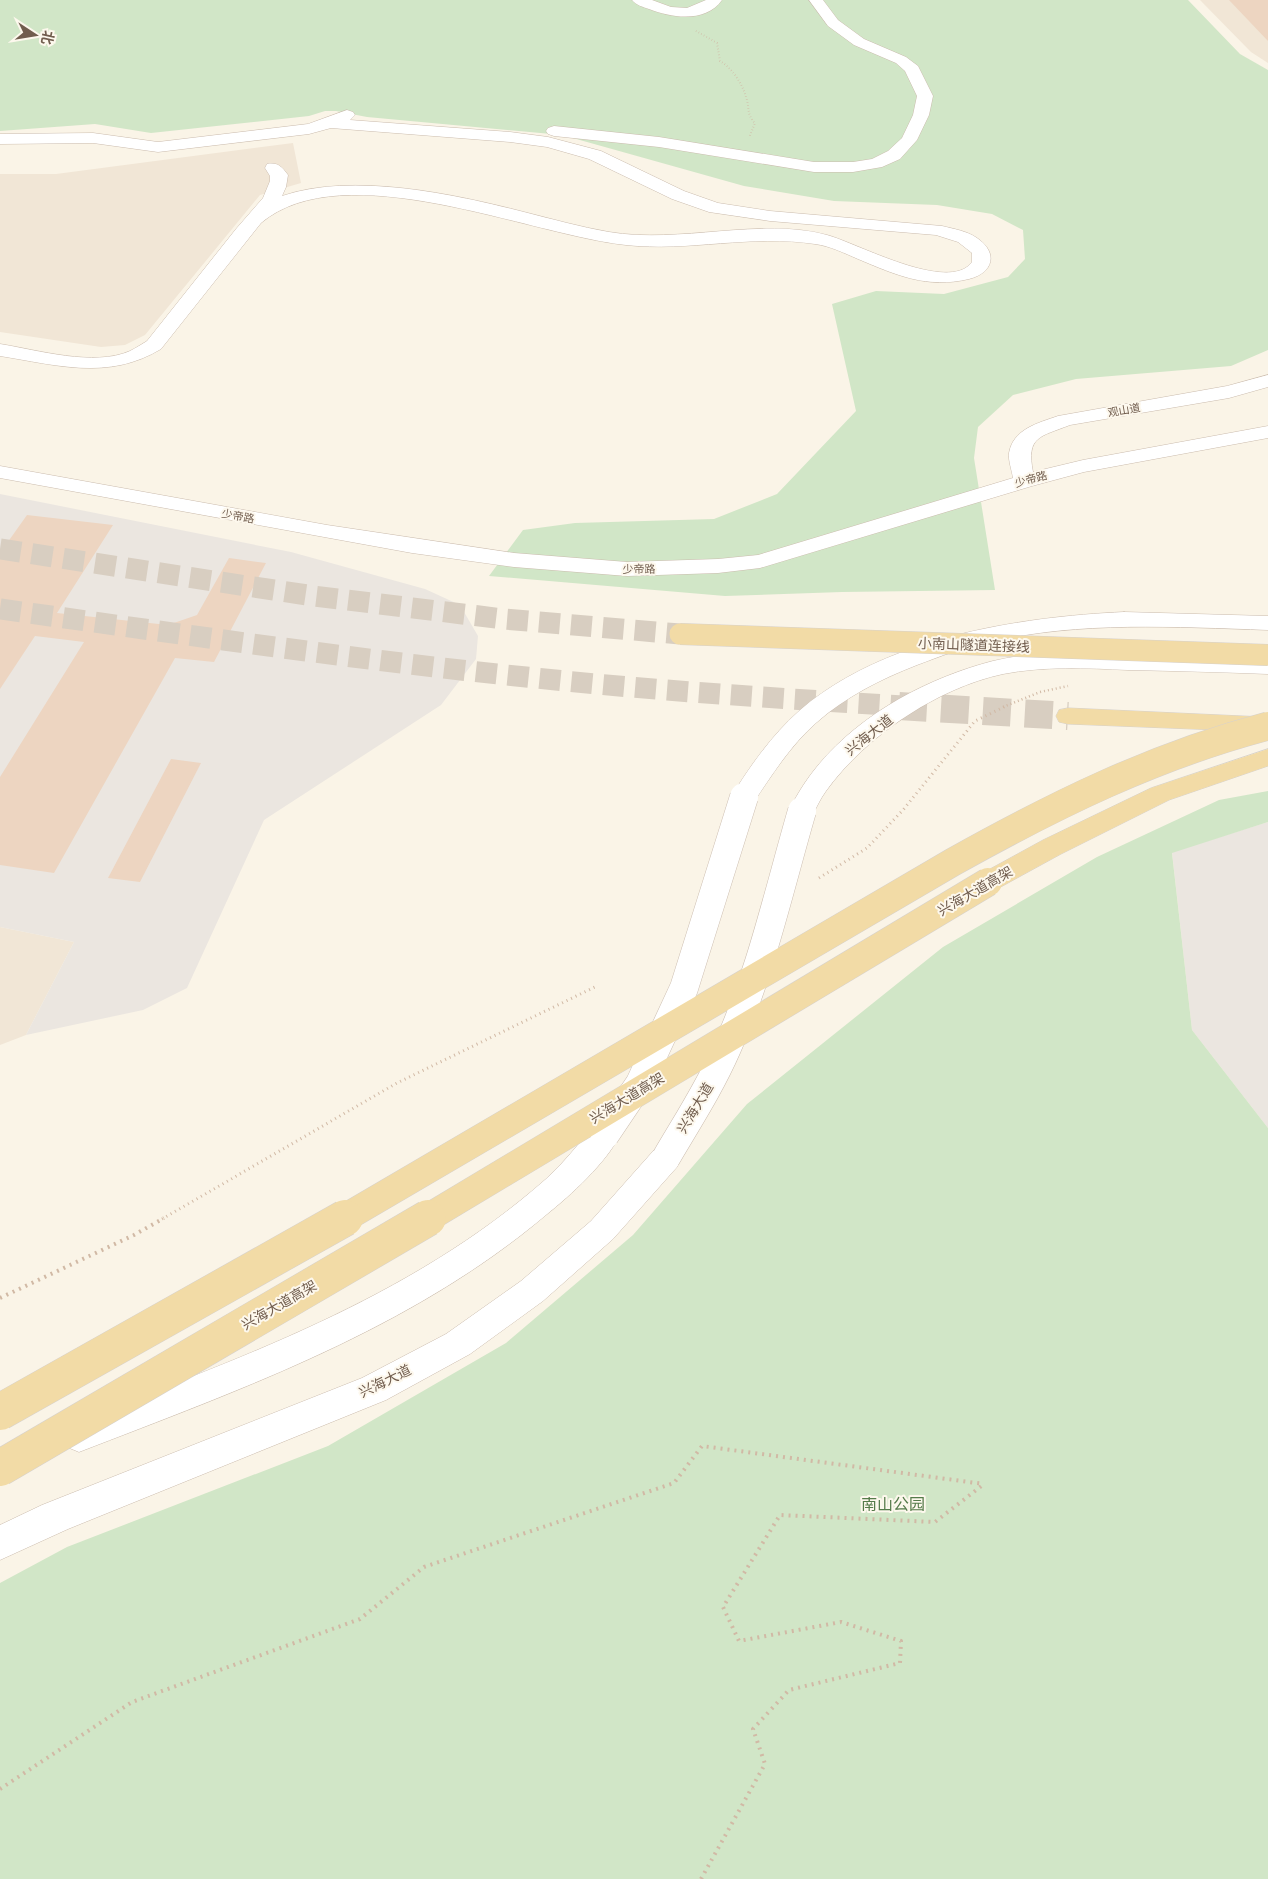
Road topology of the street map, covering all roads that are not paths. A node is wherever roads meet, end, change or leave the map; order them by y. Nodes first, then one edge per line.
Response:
1 (640, 0) edge
2 (715, 0) edge
3 (816, 0) edge
4 (330, 123) junction
5 (0, 139) edge
6 (273, 168) dead end
7 (254, 220) junction
8 (0, 350) edge
9 (1268, 381) edge
10 (1268, 432) edge
11 (0, 472) edge
12 (1024, 480) junction
13 (1268, 624) edge
14 (680, 634) tunnel mouth
15 (1268, 656) edge
16 (1268, 666) edge
17 (1068, 716) tunnel mouth
18 (1268, 726) edge
19 (1268, 757) edge
20 (0, 1412) edge
21 (0, 1467) edge
22 (0, 1543) edge

1 - 2 street
3 - 4 street
4 - 5 street
4 - 7 street
6 - 7 street
7 - 8 street
9 - 12 street, 观山道
10 - 12 street, 少帝路
11 - 12 street, 少帝路
13 - 21 street, bridge
14 - 15 main road, 小南山隧道连接线, bridge
16 - 22 street, 兴海大道, bridge
17 - 18 main road
18 - 20 main road, bridge
19 - 21 main road, 兴海大道高架, bridge

